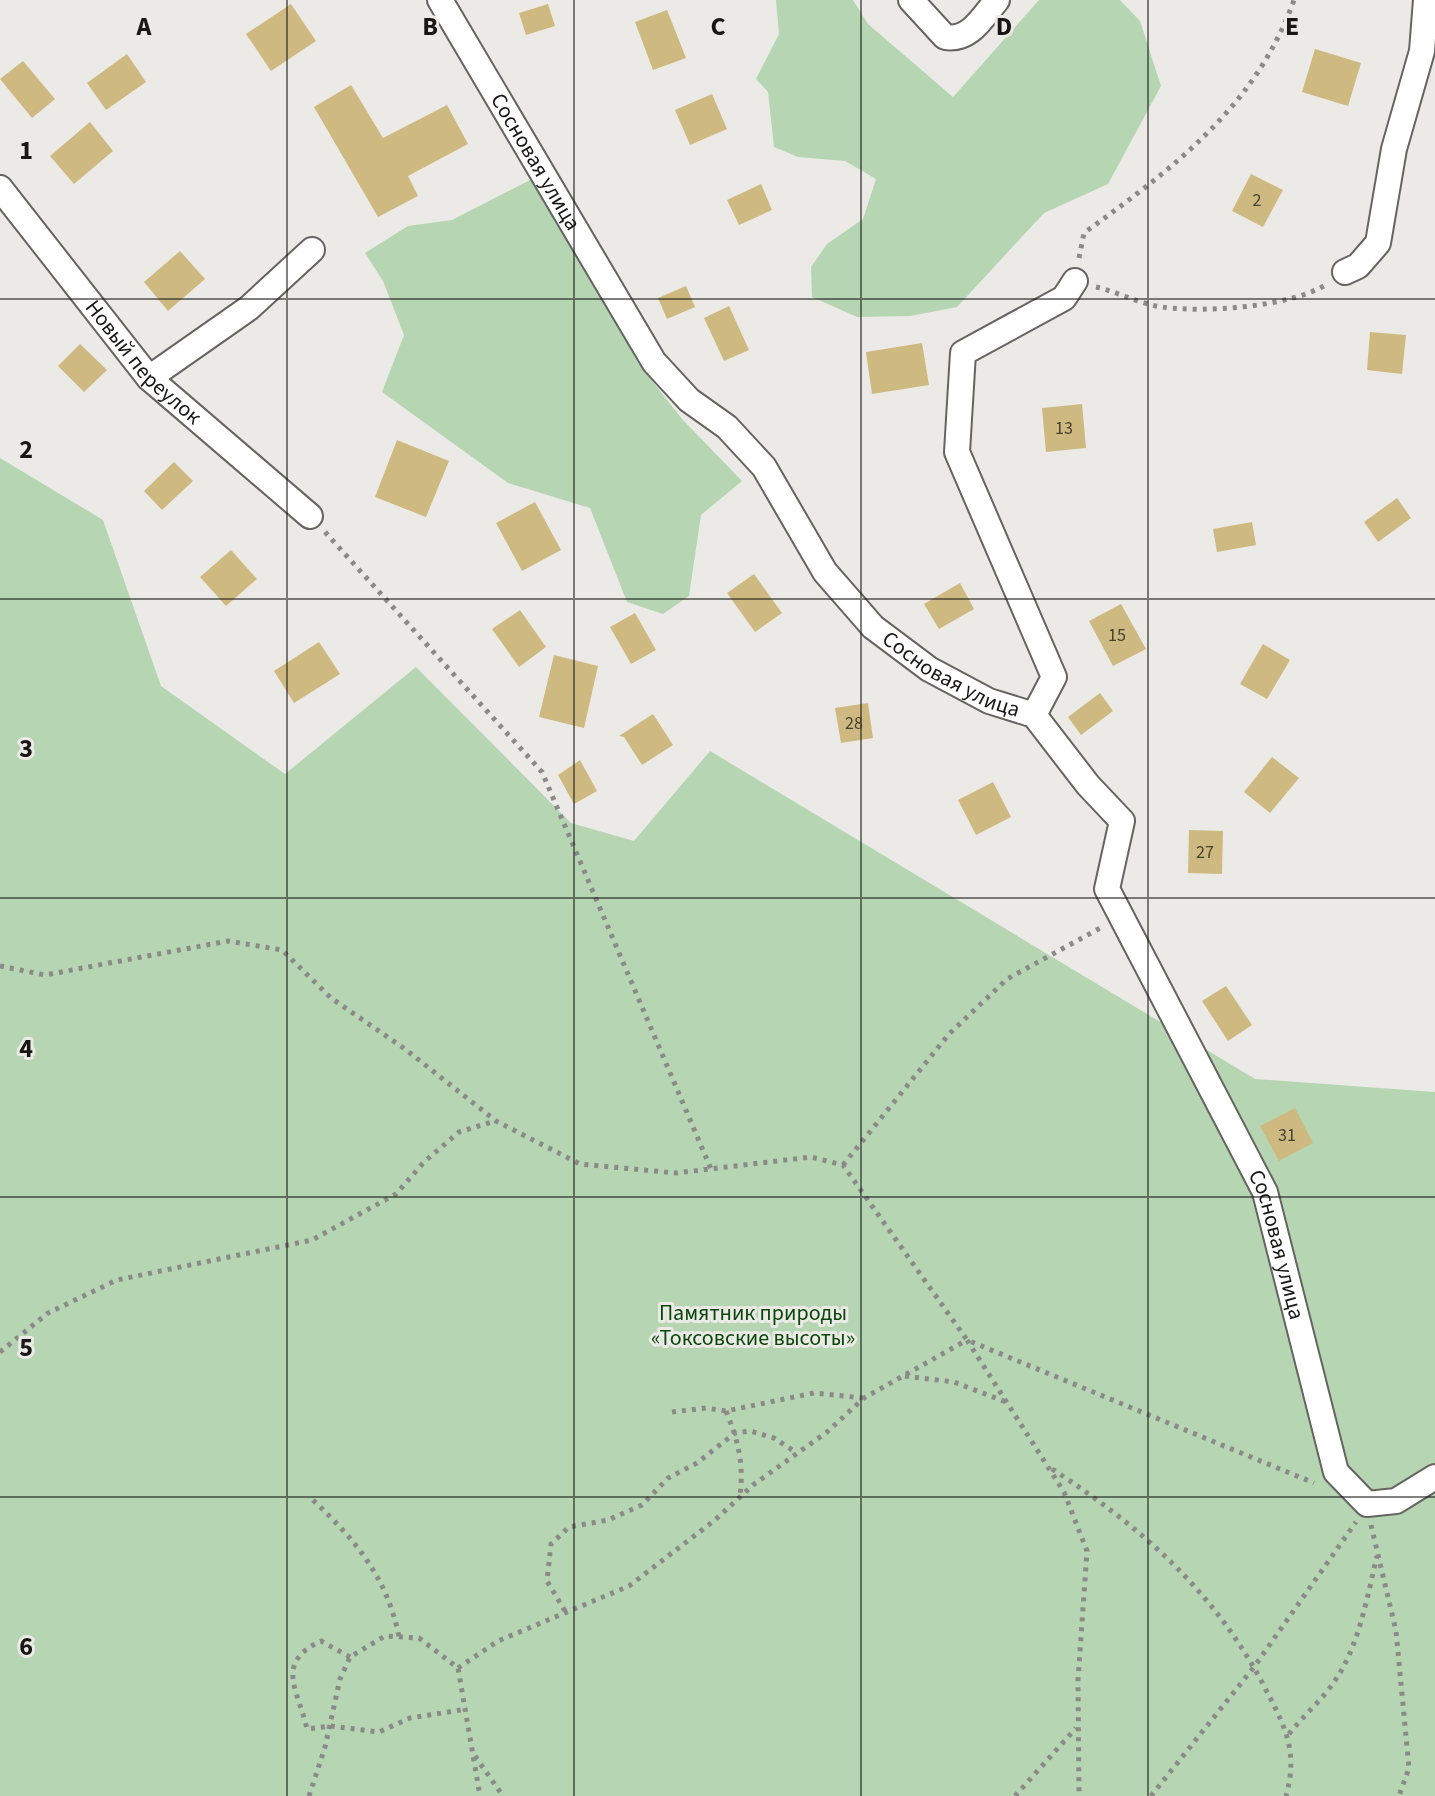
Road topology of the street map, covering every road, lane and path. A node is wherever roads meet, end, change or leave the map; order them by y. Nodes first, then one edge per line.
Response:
1 (440, 0) edge
2 (911, 0) edge
3 (997, 0) edge
4 (1294, 0) edge
5 (1426, 0) edge
6 (0, 188) edge
7 (312, 250) dead end
8 (1345, 272) joint
9 (1075, 281) junction
10 (149, 378) junction
11 (310, 516) joint
12 (1034, 715) junction
13 (1121, 916) junction
14 (0, 966) edge
15 (496, 1121) junction
16 (843, 1165) junction
17 (711, 1169) junction
18 (967, 1340) junction
19 (0, 1352) edge
20 (903, 1376) junction
21 (864, 1398) junction
22 (1007, 1403) junction
23 (726, 1411) junction
24 (672, 1412) dead end
25 (735, 1433) junction
26 (797, 1453) junction
27 (1051, 1469) junction
28 (1435, 1477) edge
29 (1325, 1488) dead end
30 (740, 1497) junction
31 (313, 1500) dead end
32 (1367, 1504) junction
33 (1377, 1555) junction
34 (565, 1611) junction
35 (399, 1637) junction
36 (350, 1657) junction
37 (1254, 1667) junction
38 (458, 1668) junction
39 (467, 1709) junction
40 (330, 1726) junction
41 (1078, 1727) junction
42 (1289, 1734) junction
43 (473, 1751) junction
44 (309, 1796) edge
45 (480, 1796) edge
46 (503, 1796) edge
47 (1015, 1796) edge
48 (1079, 1796) edge
49 (1151, 1796) edge
50 (1286, 1796) edge
51 (1399, 1796) edge

1 - 12 street, Сосновая улица
2 - 3 street
4 - 9 path
5 - 8 street
6 - 10 street, Новый переулок
7 - 10 street
8 - 9 path
9 - 12 street
10 - 11 street, Новый переулок
11 - 17 path
12 - 13 street, Сосновая улица
13 - 16 path
13 - 32 street, Сосновая улица
14 - 15 path
15 - 17 path
15 - 19 path
16 - 17 path
16 - 18 path
18 - 20 path
18 - 22 path
18 - 29 path
20 - 21 path
20 - 22 path
21 - 23 path
21 - 26 path
22 - 27 path
23 - 24 path
23 - 25 path
25 - 26 path
25 - 30 path
25 - 34 path
26 - 30 path
27 - 37 path
27 - 41 path
28 - 32 street
30 - 34 path
31 - 35 path
32 - 33 path
32 - 37 path
33 - 42 path
33 - 51 path
34 - 38 path
35 - 36 path
35 - 38 path
36 - 40 path
36 - 40 path
37 - 42 path
37 - 49 path
38 - 39 path
39 - 40 path
39 - 43 path
40 - 44 path
41 - 47 path
41 - 48 path
42 - 50 path
43 - 45 path
43 - 46 path

